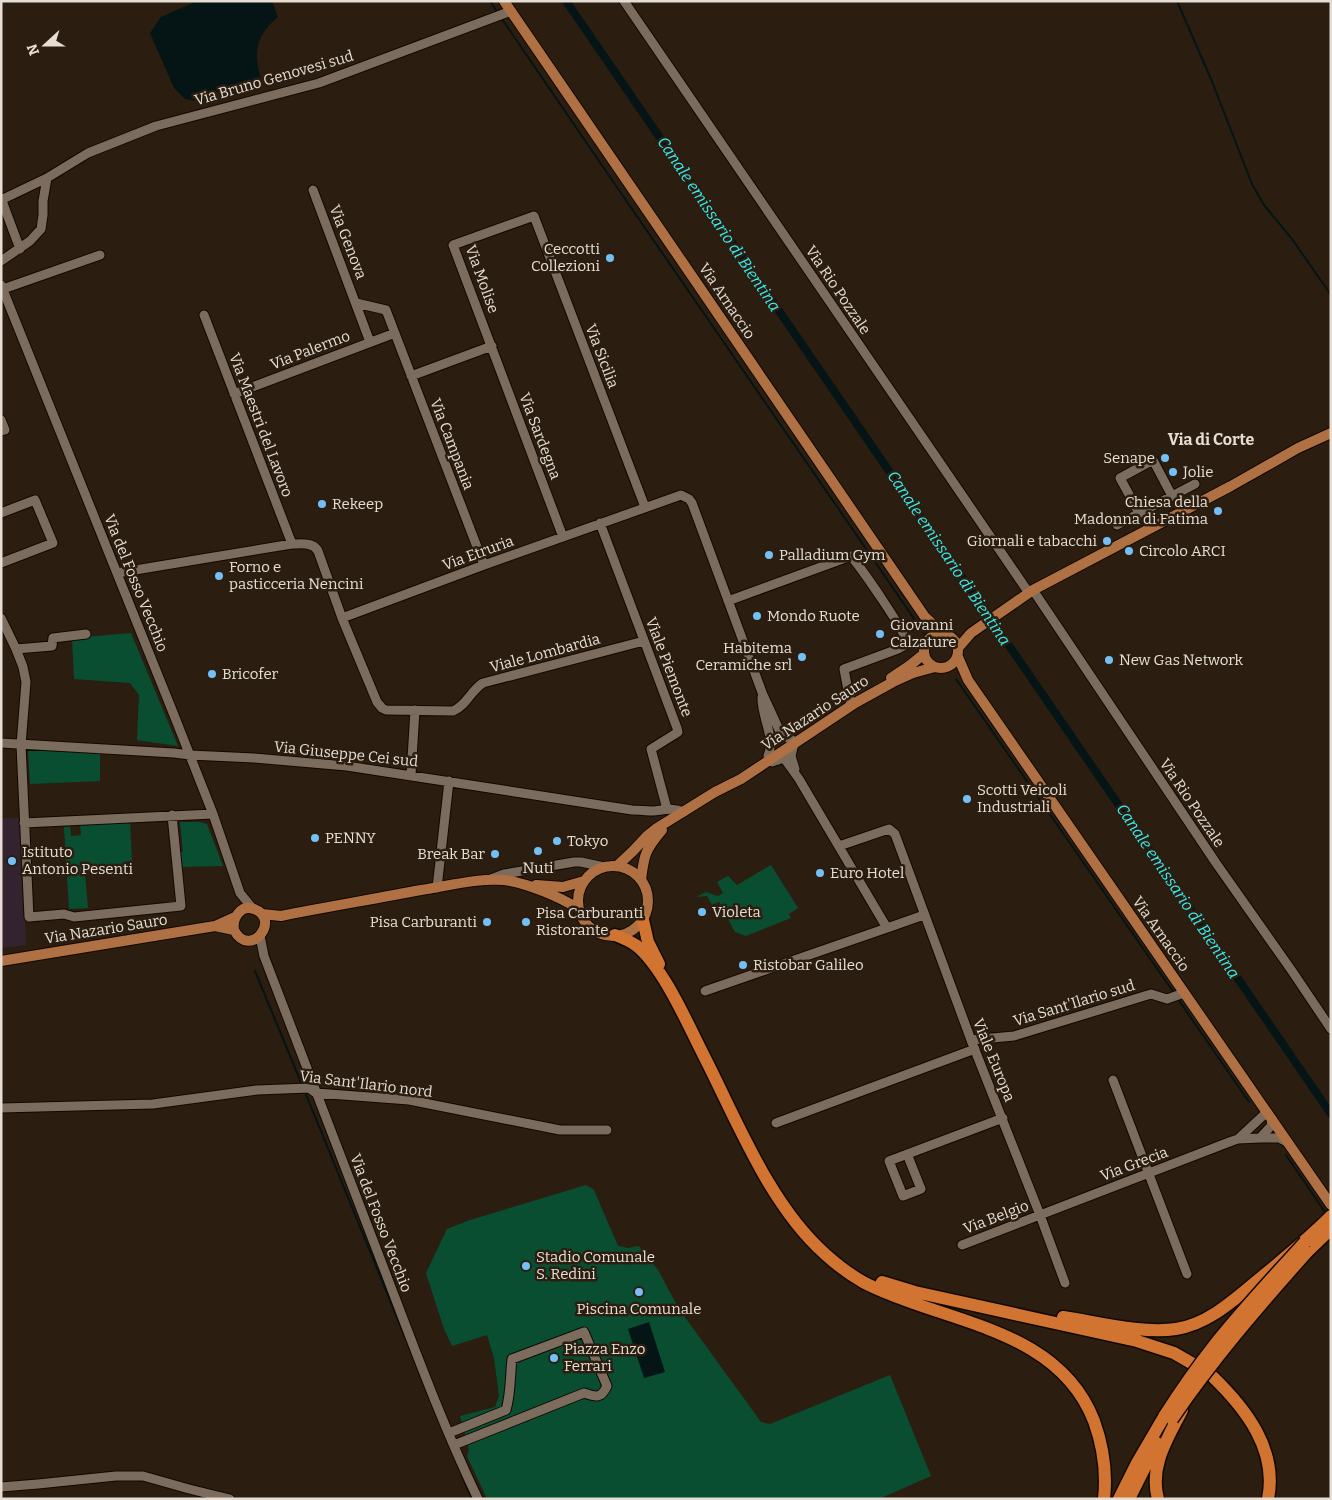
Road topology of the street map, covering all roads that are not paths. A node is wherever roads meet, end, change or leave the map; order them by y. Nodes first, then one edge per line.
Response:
1 (504, 1) edge
2 (624, 1) edge
3 (504, 14) junction
4 (47, 178) junction
5 (313, 190) dead end
6 (2, 199) edge
7 (534, 216) joint
8 (20, 249) junction
9 (100, 255) dead end
10 (1, 262) edge
11 (2, 287) edge
12 (356, 303) junction
13 (204, 315) dead end
14 (394, 333) junction
15 (370, 342) junction
16 (492, 346) junction
17 (411, 376) junction
18 (234, 394) junction
19 (1, 420) edge
20 (1, 431) edge
21 (1331, 433) edge
22 (1195, 484) dead end
23 (1172, 496) junction
24 (645, 507) junction
25 (1143, 511) junction
26 (1, 513) edge
27 (600, 523) junction
28 (1117, 525) dead end
29 (1155, 525) junction
30 (563, 537) junction
31 (292, 544) junction
32 (1, 563) edge
33 (484, 565) junction
34 (117, 573) junction
35 (1031, 592) junction
36 (728, 601) junction
37 (925, 617) junction
38 (1, 618) edge
39 (342, 618) junction
40 (972, 631) junction
41 (86, 634) dead end
42 (946, 635) junction
43 (930, 637) junction
44 (644, 641) junction
45 (16, 648) junction
46 (958, 653) junction
47 (924, 654) junction
48 (949, 666) junction
49 (935, 667) junction
50 (968, 680) junction
51 (763, 695) junction
52 (850, 701) junction
53 (415, 710) junction
54 (793, 742) junction
55 (1, 744) edge
56 (21, 745) junction
57 (190, 755) junction
58 (768, 756) junction
59 (752, 772) junction
60 (411, 775) junction
61 (799, 779) junction
62 (449, 781) junction
63 (715, 792) junction
64 (667, 809) junction
65 (684, 812) junction
66 (213, 814) junction
67 (172, 815) junction
68 (669, 822) junction
69 (24, 823) junction
70 (839, 846) junction
71 (618, 866) junction
72 (604, 867) junction
73 (489, 880) junction
74 (641, 880) junction
75 (584, 881) junction
76 (520, 884) junction
77 (437, 888) junction
78 (240, 893) junction
79 (579, 909) junction
80 (257, 911) junction
81 (237, 914) junction
82 (924, 915) junction
83 (281, 916) junction
84 (643, 920) junction
85 (265, 925) junction
86 (215, 926) junction
87 (887, 928) junction
88 (234, 930) junction
89 (260, 936) junction
90 (616, 936) junction
91 (248, 940) junction
92 (264, 956) junction
93 (1, 961) edge
94 (705, 991) dead end
95 (1182, 994) junction
96 (1331, 1029) edge
97 (971, 1040) junction
98 (974, 1049) junction
99 (1113, 1080) dead end
100 (313, 1091) junction
101 (1, 1108) edge
102 (1002, 1118) junction
103 (776, 1123) dead end
104 (1265, 1126) junction
105 (607, 1130) dead end
106 (1238, 1139) junction
107 (1287, 1142) junction
108 (908, 1154) junction
109 (1148, 1174) junction
110 (1331, 1205) edge
111 (1040, 1215) junction
112 (1331, 1216) edge
113 (1331, 1229) edge
114 (1305, 1242) junction
115 (962, 1245) dead end
116 (1187, 1274) dead end
117 (1065, 1283) dead end
118 (873, 1287) junction
119 (922, 1293) junction
120 (1190, 1393) junction
121 (506, 1410) junction
122 (1168, 1417) junction
123 (513, 1421) junction
124 (449, 1433) junction
125 (454, 1445) junction
126 (1, 1486) edge
127 (189, 1489) junction
128 (186, 1499) edge
129 (230, 1499) edge
130 (478, 1499) edge
131 (1104, 1499) edge
132 (1119, 1499) edge
133 (1129, 1499) edge
134 (1158, 1499) edge
135 (1264, 1499) edge
136 (1268, 1499) edge

1 - 3 main road, Via Arnaccio
2 - 35 street, Via Rio Pozzale
3 - 4 street, Via Bruno Genovesi sud
3 - 37 main road, Via Arnaccio
4 - 6 street, Via Bruno Genovesi sud
4 - 8 street
5 - 12 street, Via Genova
6 - 8 street
7 - 16 street, Via Molise
7 - 24 street, Via Sicilia
8 - 10 street
9 - 11 street
11 - 34 street, Via del Fosso Vecchio
12 - 14 street, Via Genova
12 - 15 street, Via Genova
13 - 18 street, Via Maestri del Lavoro
14 - 15 street, Via Palermo
14 - 17 street, Via Campania
15 - 18 street, Via Palermo
16 - 17 street
16 - 30 street, Via Sardegna
17 - 33 street, Via Campania
18 - 31 street, Via Maestri del Lavoro
19 - 20 street
21 - 29 main road
22 - 23 street
23 - 25 street
23 - 25 street
24 - 27 street, Via Etruria
24 - 36 street, Via Etruria
25 - 28 street
25 - 29 street
26 - 32 street
27 - 30 street, Via Etruria
27 - 44 street, Viale Piemonte
29 - 35 main road
30 - 33 street, Via Etruria
31 - 34 street
31 - 39 street
33 - 39 street, Via Etruria
34 - 57 street, Via del Fosso Vecchio
35 - 40 main road
35 - 96 street, Via Rio Pozzale
36 - 51 street, Via Etruria
36 - 52 street
37 - 42 main road, Via Arnaccio
37 - 43 main road, Via Arnaccio
38 - 45 street
39 - 53 street, Viale Lombardia
40 - 42 main road
40 - 46 main road
41 - 45 street
42 - 43 main road
42 - 46 main road
43 - 47 main road
44 - 53 street, Viale Lombardia
44 - 64 street, Viale Piemonte
45 - 56 street
46 - 48 main road
46 - 50 main road, Via Arnaccio
47 - 49 main road
47 - 52 main road, Via Nazario Sauro
48 - 49 main road
48 - 50 main road, Via Arnaccio
49 - 54 main road, Via Nazario Sauro
50 - 95 main road, Via Arnaccio
51 - 54 street, Via Etruria
51 - 58 street, Via Etruria
52 - 54 main road, Via Nazario Sauro
53 - 60 street
54 - 58 main road, Via Nazario Sauro
54 - 59 main road, Via Nazario Sauro
54 - 61 street
55 - 56 street, Via Giuseppe Cei sud
56 - 57 street, Via Giuseppe Cei sud
56 - 69 street
57 - 60 street, Via Giuseppe Cei sud
57 - 66 street, Via del Fosso Vecchio
58 - 63 main road, Via Nazario Sauro
59 - 61 street
59 - 63 main road, Via Nazario Sauro
60 - 62 street, Via Giuseppe Cei sud
61 - 70 street
62 - 64 street, Via Giuseppe Cei sud
62 - 77 street
63 - 65 main road, Via Nazario Sauro
64 - 65 street, Via Giuseppe Cei sud
65 - 68 main road, Via Nazario Sauro
66 - 67 street
66 - 78 street, Via del Fosso Vecchio
67 - 69 street
67 - 69 street
68 - 71 main road, Via Nazario Sauro
68 - 74 main road, Via Nazario Sauro
70 - 82 street, Viale Europa
70 - 87 street
71 - 72 main road, Via Nazario Sauro
71 - 74 main road
72 - 73 street, Via Nazario Sauro
72 - 75 main road, Via Nazario Sauro
73 - 76 main road, Via Nazario Sauro
73 - 77 main road, Via Nazario Sauro
74 - 84 main road, Via Nazario Sauro
75 - 76 main road, Via Nazario Sauro
75 - 79 main road
76 - 79 main road, Via Nazario Sauro
77 - 83 main road, Via Nazario Sauro
78 - 80 street, Via del Fosso Vecchio
78 - 81 street, Via del Fosso Vecchio
79 - 90 main road, Via Nazario Sauro
80 - 81 main road, Via Nazario Sauro
80 - 83 main road, Via Nazario Sauro
80 - 85 main road
81 - 86 main road, Via Nazario Sauro
81 - 88 main road
82 - 87 street
82 - 97 street, Viale Europa
83 - 85 main road, Via Nazario Sauro
84 - 90 main road
84 - 119 highway
85 - 89 main road
86 - 88 main road, Via Nazario Sauro
86 - 93 main road, Via Nazario Sauro
87 - 94 street
88 - 91 main road, Via Nazario Sauro
89 - 91 main road
89 - 92 street, Via del Fosso Vecchio
90 - 118 highway
91 - 92 street, Via del Fosso Vecchio
92 - 100 street, Via del Fosso Vecchio
95 - 97 street, Via Sant'Ilario sud
95 - 104 main road, Via Arnaccio
97 - 98 street, Viale Europa
98 - 102 street, Viale Europa
98 - 103 street
99 - 109 street
100 - 101 street, Via Sant'Ilario nord
100 - 105 street, Via Sant'Ilario nord
100 - 124 street, Via del Fosso Vecchio
102 - 108 street
102 - 111 street, Viale Europa
104 - 106 street, Via Grecia
104 - 106 street, Via Grecia
104 - 107 main road, Via Arnaccio
104 - 107 street, Via Grecia
106 - 109 street, Via Grecia
107 - 110 main road, Via Arnaccio
108 - 108 street
109 - 111 street, Via Grecia
109 - 116 street
111 - 115 street, Via Belgio
111 - 117 street, Viale Europa
112 - 114 highway
113 - 120 highway, bridge
114 - 119 highway, bridge
114 - 122 highway, bridge
118 - 119 highway
118 - 131 highway
120 - 122 highway, bridge
120 - 134 highway
121 - 123 street
121 - 123 street
121 - 124 street
122 - 132 highway
122 - 133 highway
123 - 125 street
124 - 125 street, Via del Fosso Vecchio
125 - 130 street, Via del Fosso Vecchio
126 - 127 street
127 - 128 street
127 - 129 street
135 - 136 highway

